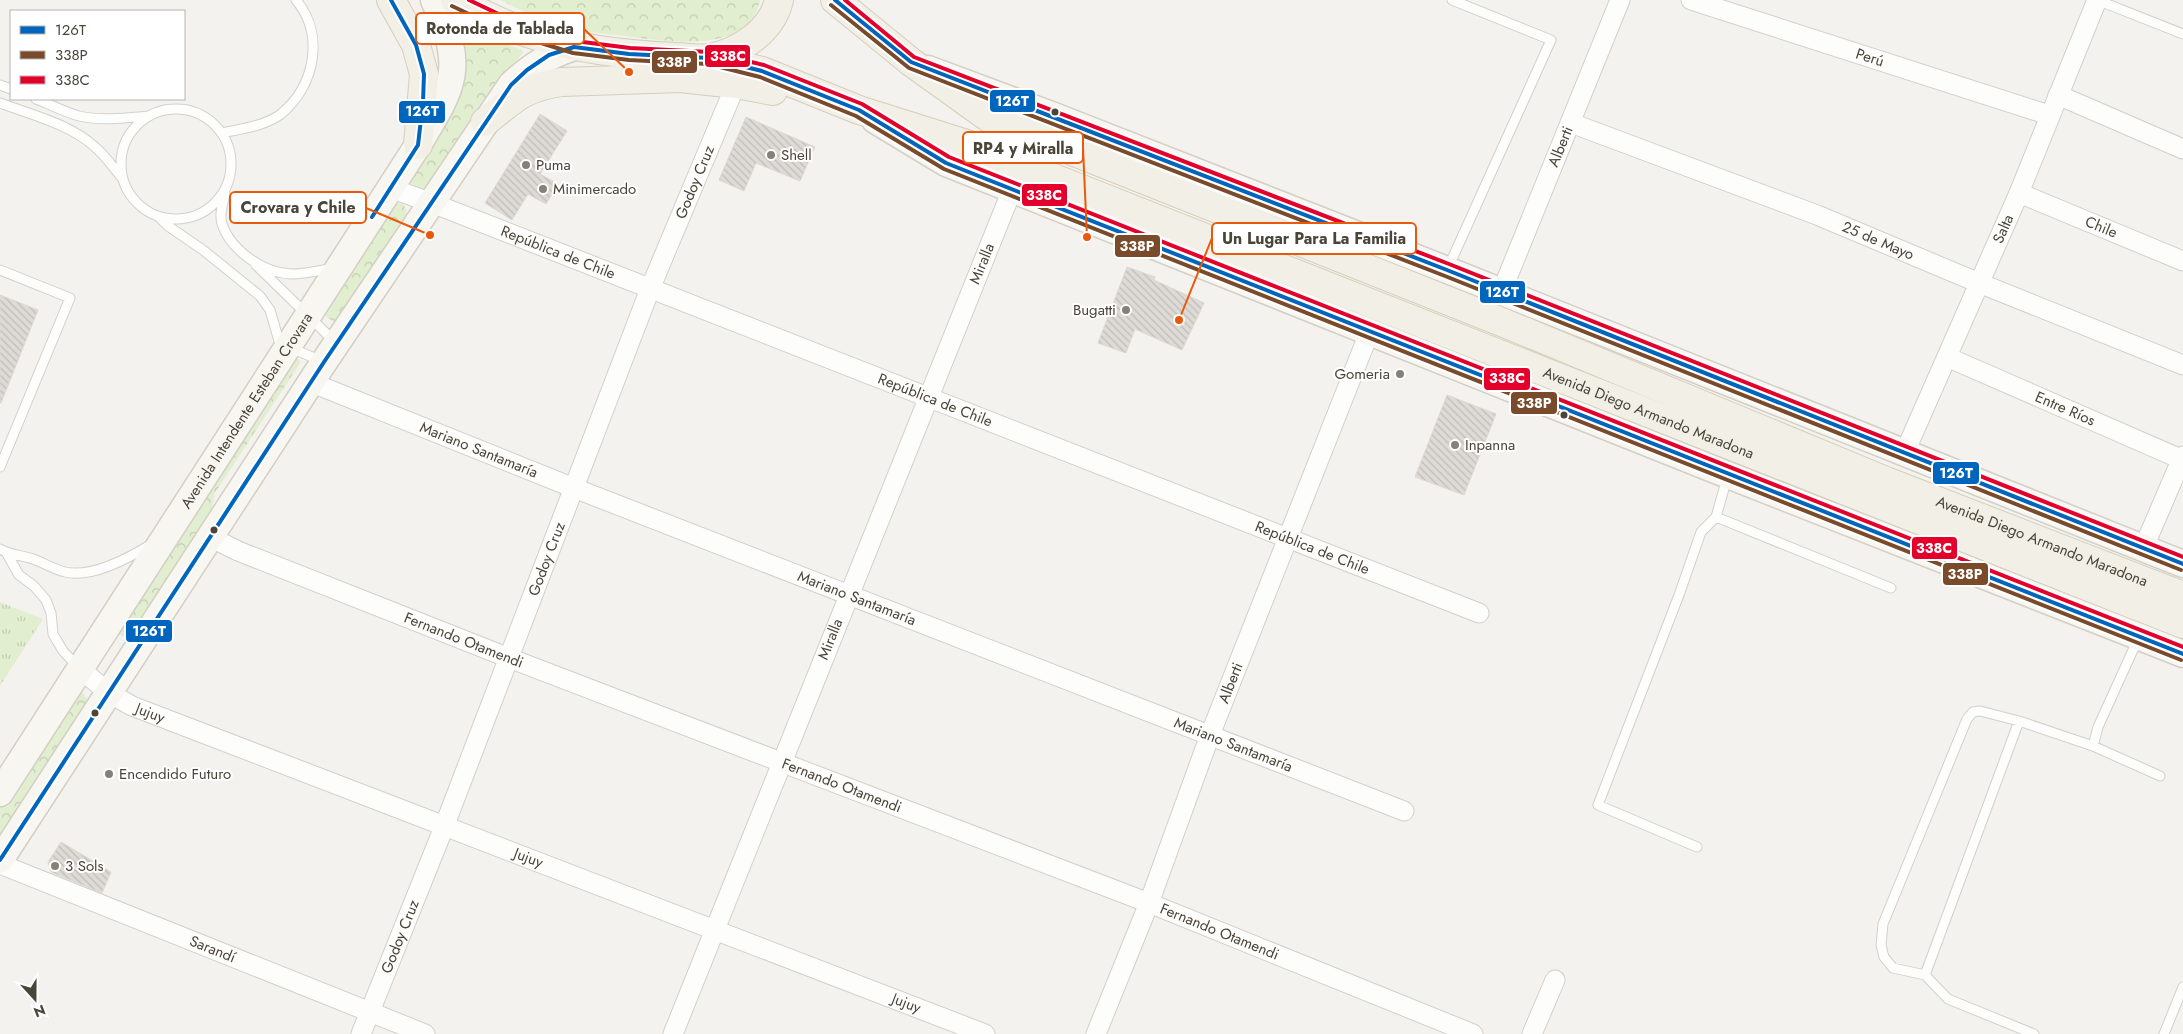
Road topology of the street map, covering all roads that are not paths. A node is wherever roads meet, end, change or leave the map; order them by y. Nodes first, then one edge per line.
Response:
1 (296, 0) edge
2 (391, 0) edge
3 (779, 0) edge
4 (1452, 0) edge
5 (1620, 0) edge
6 (1691, 0) edge
7 (2097, 0) edge
8 (1712, 3) edge
9 (849, 5) edge
10 (444, 6) edge
11 (2183, 34) edge
12 (574, 47) junction
13 (709, 58) junction
14 (911, 62) junction
15 (736, 84) junction
16 (2058, 95) junction
17 (39, 100) edge
18 (0, 103) edge
19 (852, 107) junction
20 (2049, 115) junction
21 (149, 116) junction
22 (485, 122) junction
23 (1571, 123) junction
24 (222, 132) junction
25 (418, 145) junction
26 (2183, 149) edge
27 (124, 179) junction
28 (227, 185) junction
29 (390, 188) junction
30 (1012, 190) junction
31 (2019, 193) junction
32 (432, 203) junction
33 (158, 216) junction
34 (2183, 261) edge
35 (255, 264) junction
36 (339, 267) junction
37 (0, 270) edge
38 (1447, 270) junction
39 (1979, 283) junction
40 (650, 289) junction
41 (1501, 294) junction
42 (308, 317) junction
43 (1369, 332) junction
44 (288, 347) junction
45 (1948, 357) junction
46 (324, 362) junction
47 (2183, 365) edge
48 (926, 398) junction
49 (1904, 454) junction
50 (2183, 458) edge
51 (0, 467) edge
52 (1728, 476) junction
53 (574, 488) junction
54 (1716, 517) junction
55 (165, 535) junction
56 (210, 537) junction
57 (1289, 539) junction
58 (2143, 549) junction
59 (3, 551) edge
60 (2183, 564) edge
61 (1891, 588) dead end
62 (848, 594) junction
63 (2114, 596) junction
64 (2183, 596) edge
65 (1478, 613) dead end
66 (2183, 624) edge
67 (2139, 636) junction
68 (2183, 642) edge
69 (2183, 654) edge
70 (509, 658) junction
71 (79, 668) junction
72 (108, 693) junction
73 (2019, 722) junction
74 (1210, 735) junction
75 (2093, 746) junction
76 (782, 763) junction
77 (2160, 776) dead end
78 (0, 793) edge
79 (1404, 811) dead end
80 (444, 827) junction
81 (1697, 847) dead end
82 (0, 862) edge
83 (1149, 903) junction
84 (715, 928) junction
85 (1925, 975) junction
86 (1555, 980) dead end
87 (2183, 987) edge
88 (369, 1012) junction
89 (361, 1034) edge
90 (425, 1034) edge
91 (673, 1034) edge
92 (984, 1034) edge
93 (1096, 1034) edge
94 (1473, 1034) edge
95 (1532, 1034) edge
96 (2034, 1034) edge
97 (2164, 1034) edge

1 - 24 lane
2 - 25 main road
3 - 13 main road
4 - 38 lane
5 - 23 street, Alberti
6 - 8 street, Perú
7 - 11 lane
7 - 16 street, Salta
8 - 20 street, Perú
9 - 14 main road, Avenida Diego Armando Maradona
10 - 12 main road
10 - 25 street, Avenida Intendente Esteban Crovara
12 - 13 main road
12 - 22 street
13 - 19 main road, Avenida Diego Armando Maradona
14 - 38 street, Avenida Diego Armando Maradona
14 - 64 main road, Avenida Diego Armando Maradona
15 - 19 main road
15 - 22 main road
15 - 40 street, Godoy Cruz
16 - 20 street, Salta
16 - 26 street
17 - 21 lane
18 - 27 lane
19 - 30 street, Avenida Diego Armando Maradona
19 - 63 main road, Avenida Diego Armando Maradona
20 - 31 street, Salta
21 - 24 lane
21 - 27 lane
22 - 32 street
23 - 39 street, 25 de Mayo
23 - 41 street, Alberti
24 - 28 lane
25 - 29 street, Avenida Intendente Esteban Crovara
27 - 33 lane
28 - 33 lane
28 - 35 lane
29 - 32 street, República de Chile
29 - 36 street, Avenida Intendente Esteban Crovara
30 - 43 street, Avenida Diego Armando Maradona
30 - 48 street, Miralla
31 - 34 street, Chile
31 - 39 street, Salta
32 - 40 street, República de Chile
32 - 46 street
33 - 44 lane
35 - 36 lane
35 - 42 lane
36 - 42 street, Avenida Intendente Esteban Crovara
37 - 51 lane
38 - 41 street, Avenida Diego Armando Maradona
39 - 45 street, Salta
39 - 47 street, 25 de Mayo
40 - 48 street, República de Chile
40 - 53 street, Godoy Cruz
41 - 49 street, Avenida Diego Armando Maradona
42 - 44 street, Avenida Intendente Esteban Crovara
42 - 46 lane
43 - 52 street, Avenida Diego Armando Maradona
43 - 57 street, Alberti
44 - 46 lane
44 - 55 street, Avenida Intendente Esteban Crovara
45 - 49 street, Salta
45 - 50 street, Entre Ríos
46 - 53 street, Mariano Santamaría
46 - 56 street
48 - 57 street, República de Chile
48 - 62 street, Miralla
49 - 58 street, Avenida Diego Armando Maradona
50 - 58 street
52 - 54 lane
52 - 67 street, Avenida Diego Armando Maradona
53 - 62 street, Mariano Santamaría
53 - 70 street, Godoy Cruz
54 - 61 lane
54 - 81 lane
55 - 59 lane
55 - 71 street, Avenida Intendente Esteban Crovara
56 - 70 street, Fernando Otamendi
56 - 72 street
57 - 65 street, República de Chile
57 - 74 street, Alberti
58 - 60 street, Avenida Diego Armando Maradona
59 - 71 lane
62 - 74 street, Mariano Santamaría
62 - 76 street, Miralla
63 - 66 main road, Avenida Diego Armando Maradona
63 - 68 main road
67 - 69 street, Avenida Diego Armando Maradona
67 - 75 lane
70 - 76 street, Fernando Otamendi
70 - 80 street, Godoy Cruz
71 - 72 street, Jujuy
71 - 78 street, Avenida Intendente Esteban Crovara
72 - 80 street, Jujuy
72 - 82 street
73 - 75 lane
73 - 85 lane
73 - 85 lane
74 - 79 street, Mariano Santamaría
74 - 83 street, Alberti
75 - 77 lane
76 - 83 street, Fernando Otamendi
76 - 84 street, Miralla
80 - 84 street, Jujuy
80 - 88 street, Godoy Cruz
82 - 88 street, Sarandí
83 - 93 street, Alberti
83 - 94 street, Fernando Otamendi
84 - 91 street, Miralla
84 - 92 street, Jujuy
85 - 96 lane
86 - 95 street
87 - 97 lane
88 - 89 street, Godoy Cruz
88 - 90 street, Sarandí

